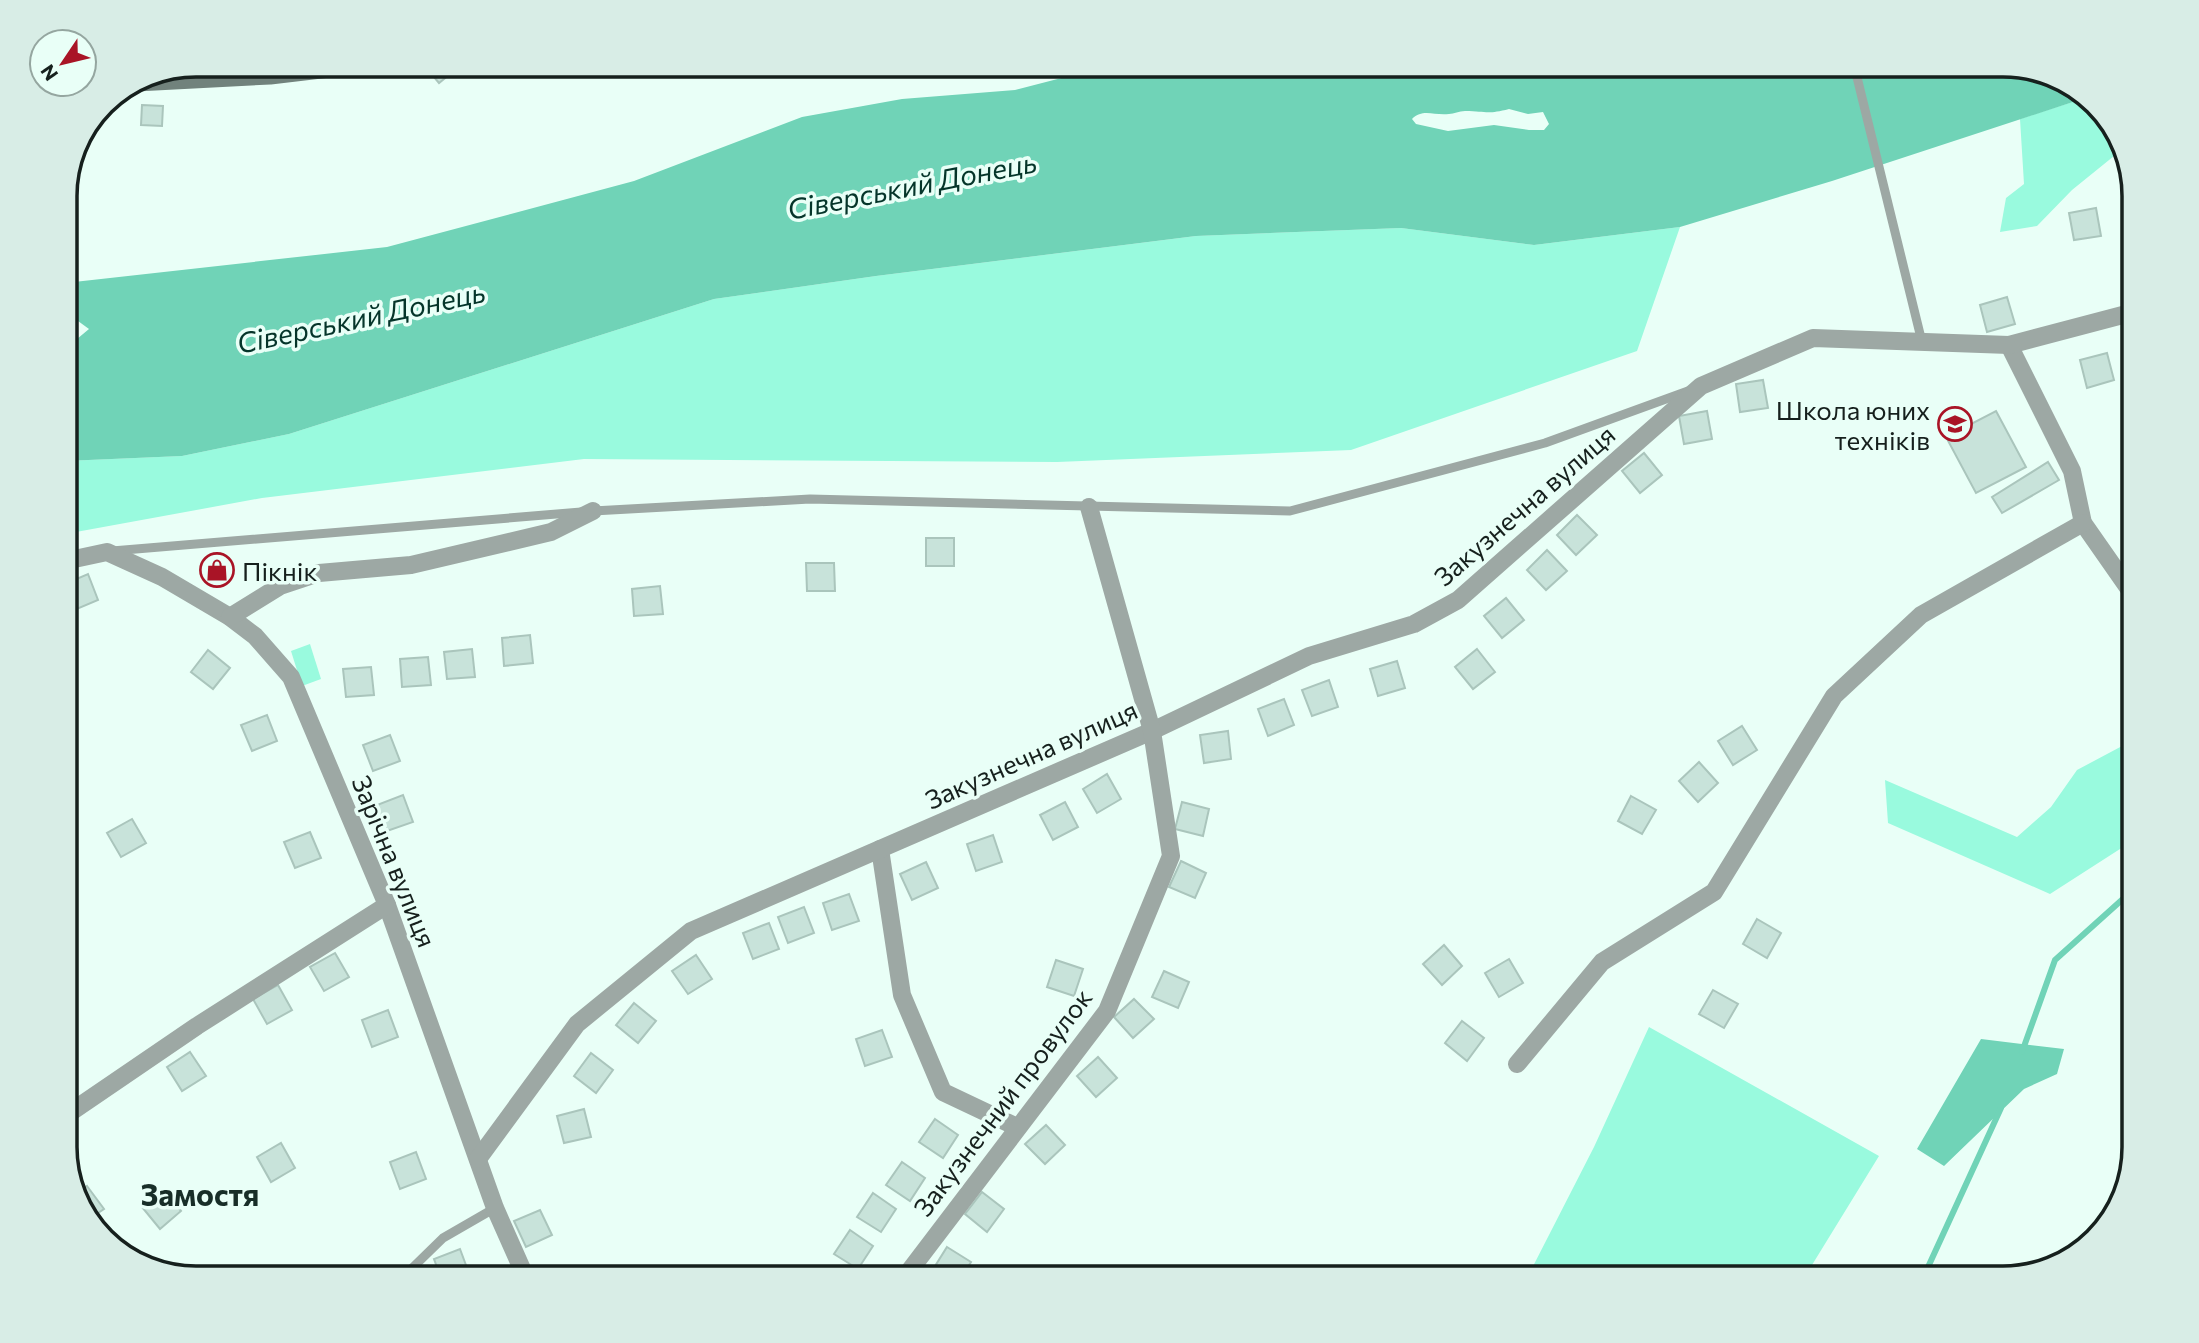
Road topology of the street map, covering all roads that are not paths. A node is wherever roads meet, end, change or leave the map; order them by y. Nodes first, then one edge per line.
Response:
1 (213, 77) edge
2 (1857, 77) edge
3 (173, 79) edge
4 (2122, 315) edge
5 (1922, 342) junction
6 (2009, 345) junction
7 (1701, 386) junction
8 (1089, 507) junction
9 (593, 511) junction
10 (2083, 523) junction
11 (107, 551) junction
12 (77, 558) edge
13 (2122, 579) edge
14 (230, 617) junction
15 (1152, 731) junction
16 (880, 849) junction
17 (387, 905) junction
18 (1517, 1064) dead end
19 (77, 1108) edge
20 (1017, 1127) junction
21 (478, 1159) junction
22 (495, 1208) junction
23 (414, 1266) edge
24 (521, 1266) edge
25 (913, 1266) edge

1 - 3 street
2 - 5 lane
4 - 6 street, Закузнечна вулиця
5 - 6 street, Закузнечна вулиця
5 - 7 street, Закузнечна вулиця
6 - 10 street
7 - 8 lane
7 - 15 street, Закузнечна вулиця
8 - 9 lane
8 - 15 street, Закузнечний провулок
9 - 11 lane
9 - 14 street
10 - 13 street
10 - 18 street
11 - 12 street
11 - 14 street, Зарічна вулиця
14 - 17 street, Зарічна вулиця
15 - 16 street, Закузнечна вулиця
15 - 20 street, Закузнечний провулок
16 - 20 street
16 - 21 street, Закузнечна вулиця
17 - 19 street
17 - 21 street, Зарічна вулиця
20 - 25 street, Закузнечний провулок
21 - 22 street, Зарічна вулиця
22 - 23 lane
22 - 24 street, Зарічна вулиця

